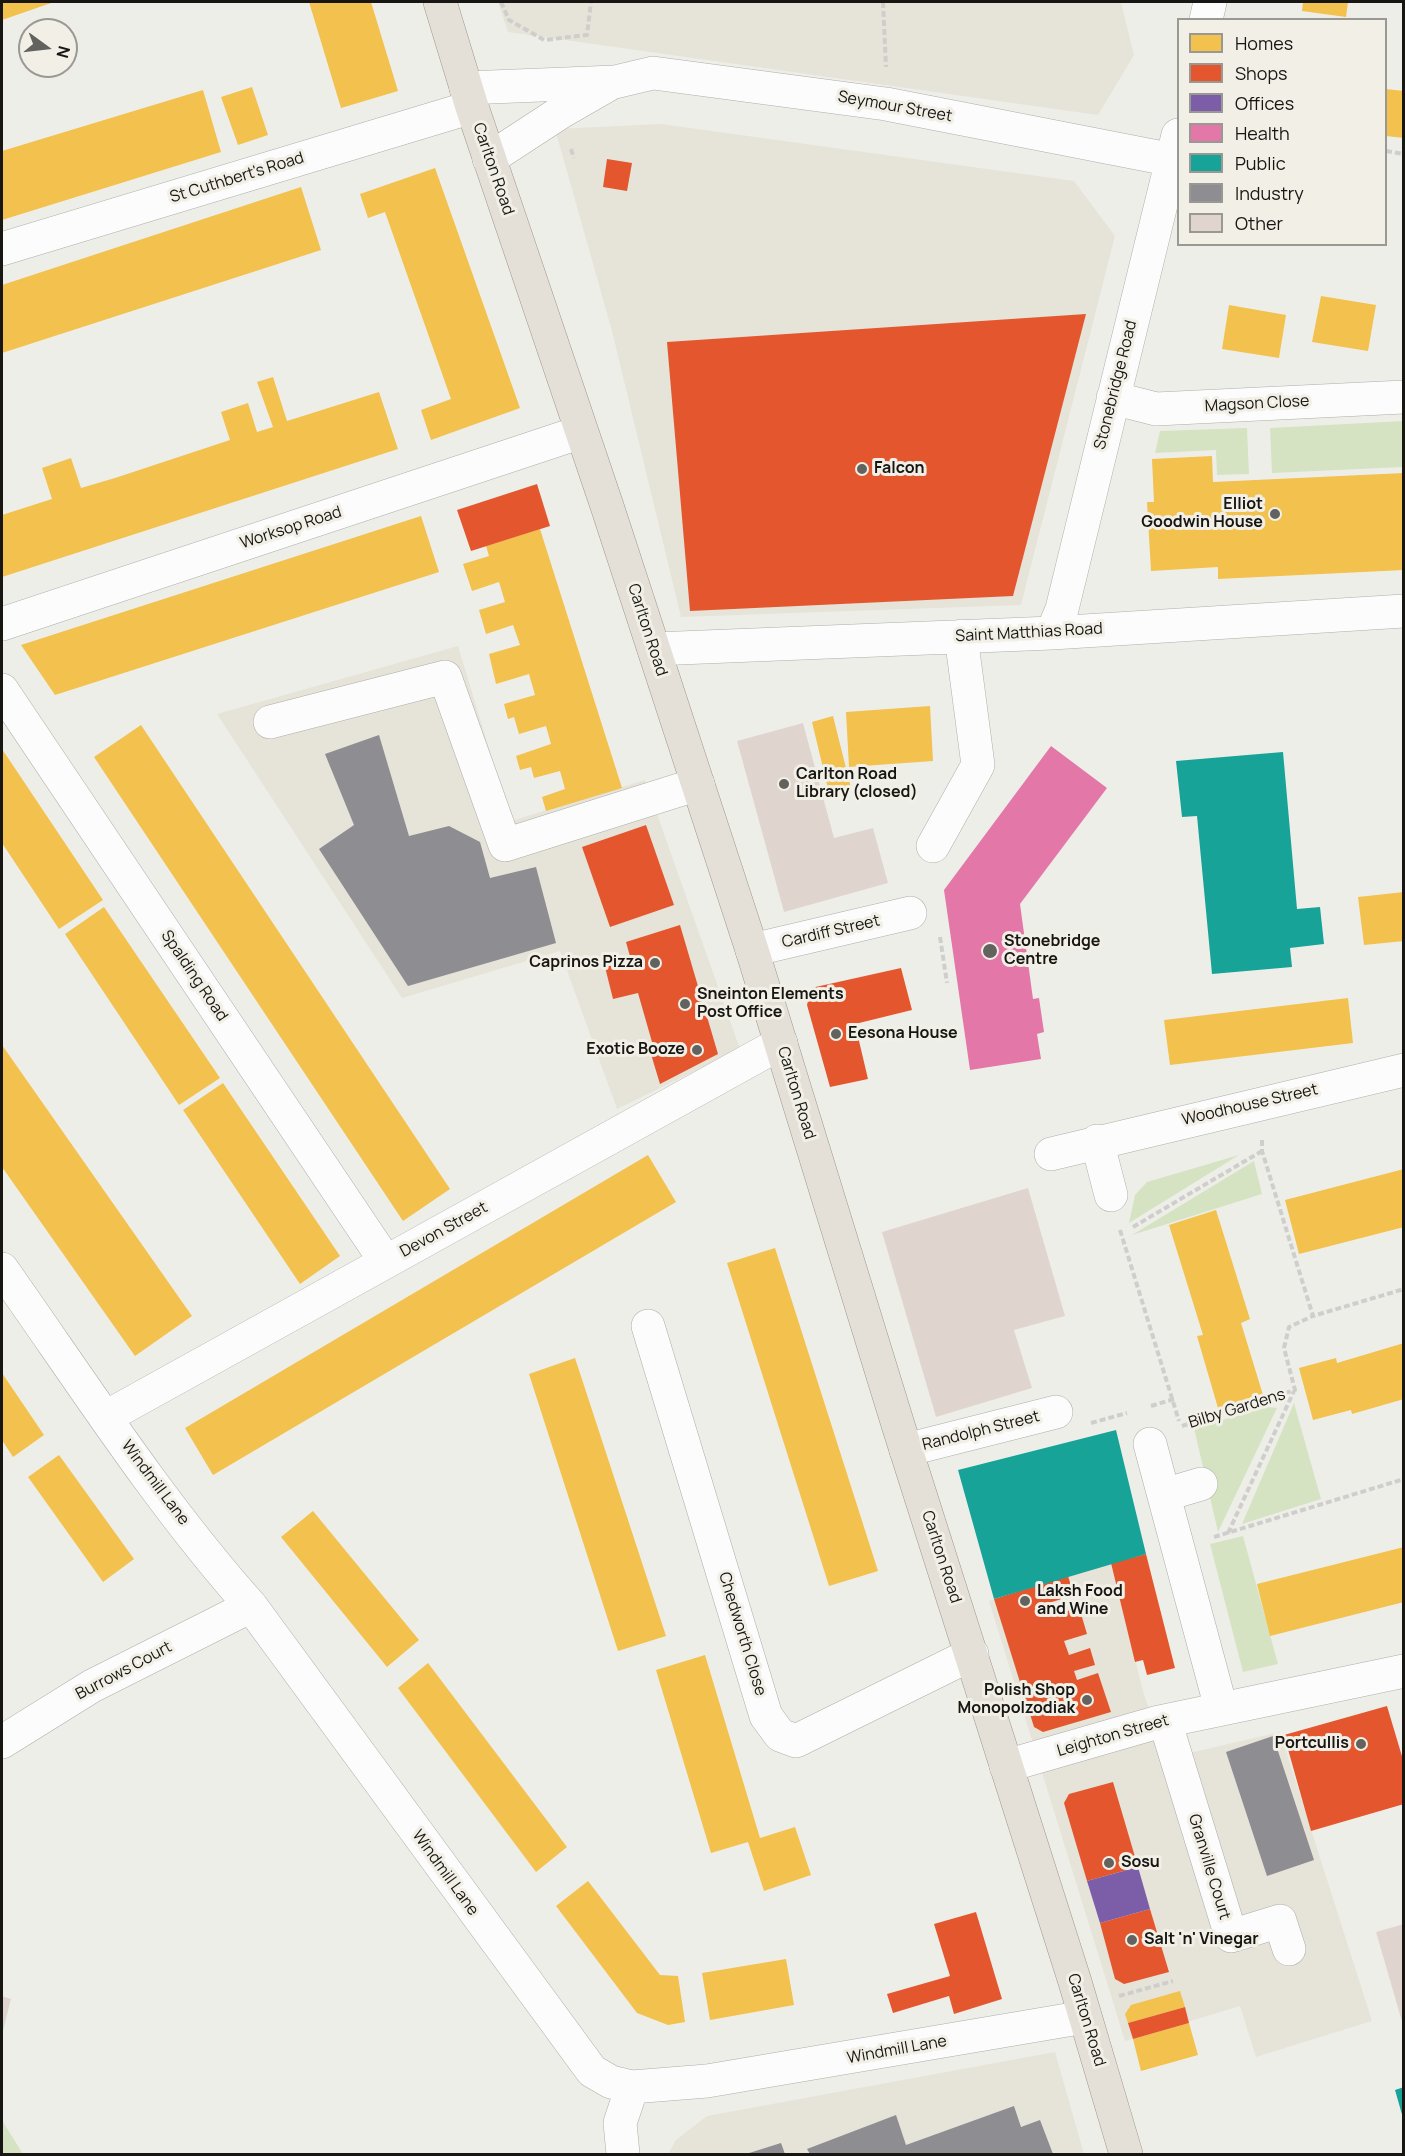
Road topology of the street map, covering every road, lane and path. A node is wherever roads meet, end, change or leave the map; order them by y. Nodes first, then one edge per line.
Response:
1 (440, 2) edge
2 (501, 2) edge
3 (591, 2) edge
4 (883, 2) edge
5 (1210, 2) edge
6 (1206, 18) edge
7 (615, 82) junction
8 (469, 97) junction
9 (886, 104) junction
10 (1176, 148) edge
11 (1387, 151) edge
12 (1404, 153) edge
13 (489, 159) junction
14 (2, 249) edge
15 (1404, 397) edge
16 (1113, 398) junction
17 (581, 432) junction
18 (1404, 611) edge
19 (2, 624) edge
20 (1052, 633) junction
21 (961, 636) junction
22 (654, 649) junction
23 (2, 690) edge
24 (270, 722) dead end
25 (698, 784) junction
26 (933, 846) dead end
27 (924, 919) joint
28 (752, 950) junction
29 (947, 983) dead end
30 (781, 1043) junction
31 (1404, 1070) edge
32 (1262, 1132) dead end
33 (1097, 1141) junction
34 (1262, 1151) junction
35 (1051, 1154) dead end
36 (1111, 1195) joint
37 (1122, 1234) junction
38 (386, 1262) junction
39 (2, 1269) edge
40 (1404, 1289) edge
41 (1313, 1316) junction
42 (648, 1326) dead end
43 (1295, 1390) junction
44 (1174, 1399) junction
45 (1140, 1409) dead end
46 (1056, 1412) joint
47 (1129, 1412) dead end
48 (106, 1418) junction
49 (1150, 1444) dead end
50 (906, 1450) junction
51 (1404, 1479) edge
52 (1201, 1484) dead end
53 (1164, 1495) junction
54 (1228, 1533) junction
55 (1211, 1538) dead end
56 (251, 1606) junction
57 (972, 1654) junction
58 (1404, 1671) edge
59 (1221, 1708) junction
60 (1165, 1721) junction
61 (2, 1742) edge
62 (1006, 1766) junction
63 (1288, 1949) dead end
64 (1173, 1981) dead end
65 (1083, 2012) junction
66 (632, 2087) junction
67 (623, 2154) edge
68 (1126, 2154) edge

1 - 8 main road, Carlton Road
2 - 3 path
4 - 9 path
5 - 6 street
7 - 8 street, Seymour Street
7 - 9 street, Seymour Street
7 - 13 street, Seymour Street
8 - 13 main road, Carlton Road
8 - 14 street, St Cuthbert's Road
9 - 10 street, Seymour Street
10 - 16 street, Stonebridge Road
11 - 12 path
13 - 17 main road, Carlton Road
15 - 16 street, Magson Close
16 - 20 street, Stonebridge Road
17 - 19 street, Worksop Road
17 - 22 main road, Carlton Road
18 - 20 street, Saint Matthias Road
20 - 21 street, Saint Matthias Road
21 - 22 street, Saint Matthias Road
21 - 26 street
22 - 25 main road, Carlton Road
23 - 38 street, Spalding Road
24 - 25 street
25 - 28 main road, Carlton Road
27 - 28 street, Cardiff Street
27 - 29 path
28 - 30 main road, Carlton Road
30 - 38 street, Devon Street
30 - 50 main road, Carlton Road
31 - 33 street, Woodhouse Street
32 - 34 path
33 - 35 street, Woodhouse Street
33 - 36 street
34 - 37 path
34 - 41 path
36 - 37 path, Bilby Gardens
37 - 44 path, Bilby Gardens
38 - 48 street, Devon Street
39 - 48 street, Windmill Lane
40 - 41 path, Bilby Gardens
41 - 43 path, Bilby Gardens
42 - 57 street, Chedworth Close
43 - 44 path, Bilby Gardens
43 - 54 path
44 - 45 path
46 - 47 path
46 - 50 street, Randolph Street
48 - 56 street, Windmill Lane
49 - 53 street
50 - 57 main road, Carlton Road
51 - 54 path
52 - 53 street
53 - 59 street
54 - 55 path
56 - 61 street, Burrows Court
56 - 66 street, Windmill Lane
57 - 62 main road, Carlton Road
58 - 59 street, Leighton Street
59 - 60 street, Leighton Street
60 - 62 street, Leighton Street
60 - 63 street, Granville Court
62 - 65 main road, Carlton Road
64 - 65 path
65 - 66 street, Windmill Lane
65 - 68 main road, Carlton Road
66 - 67 street

